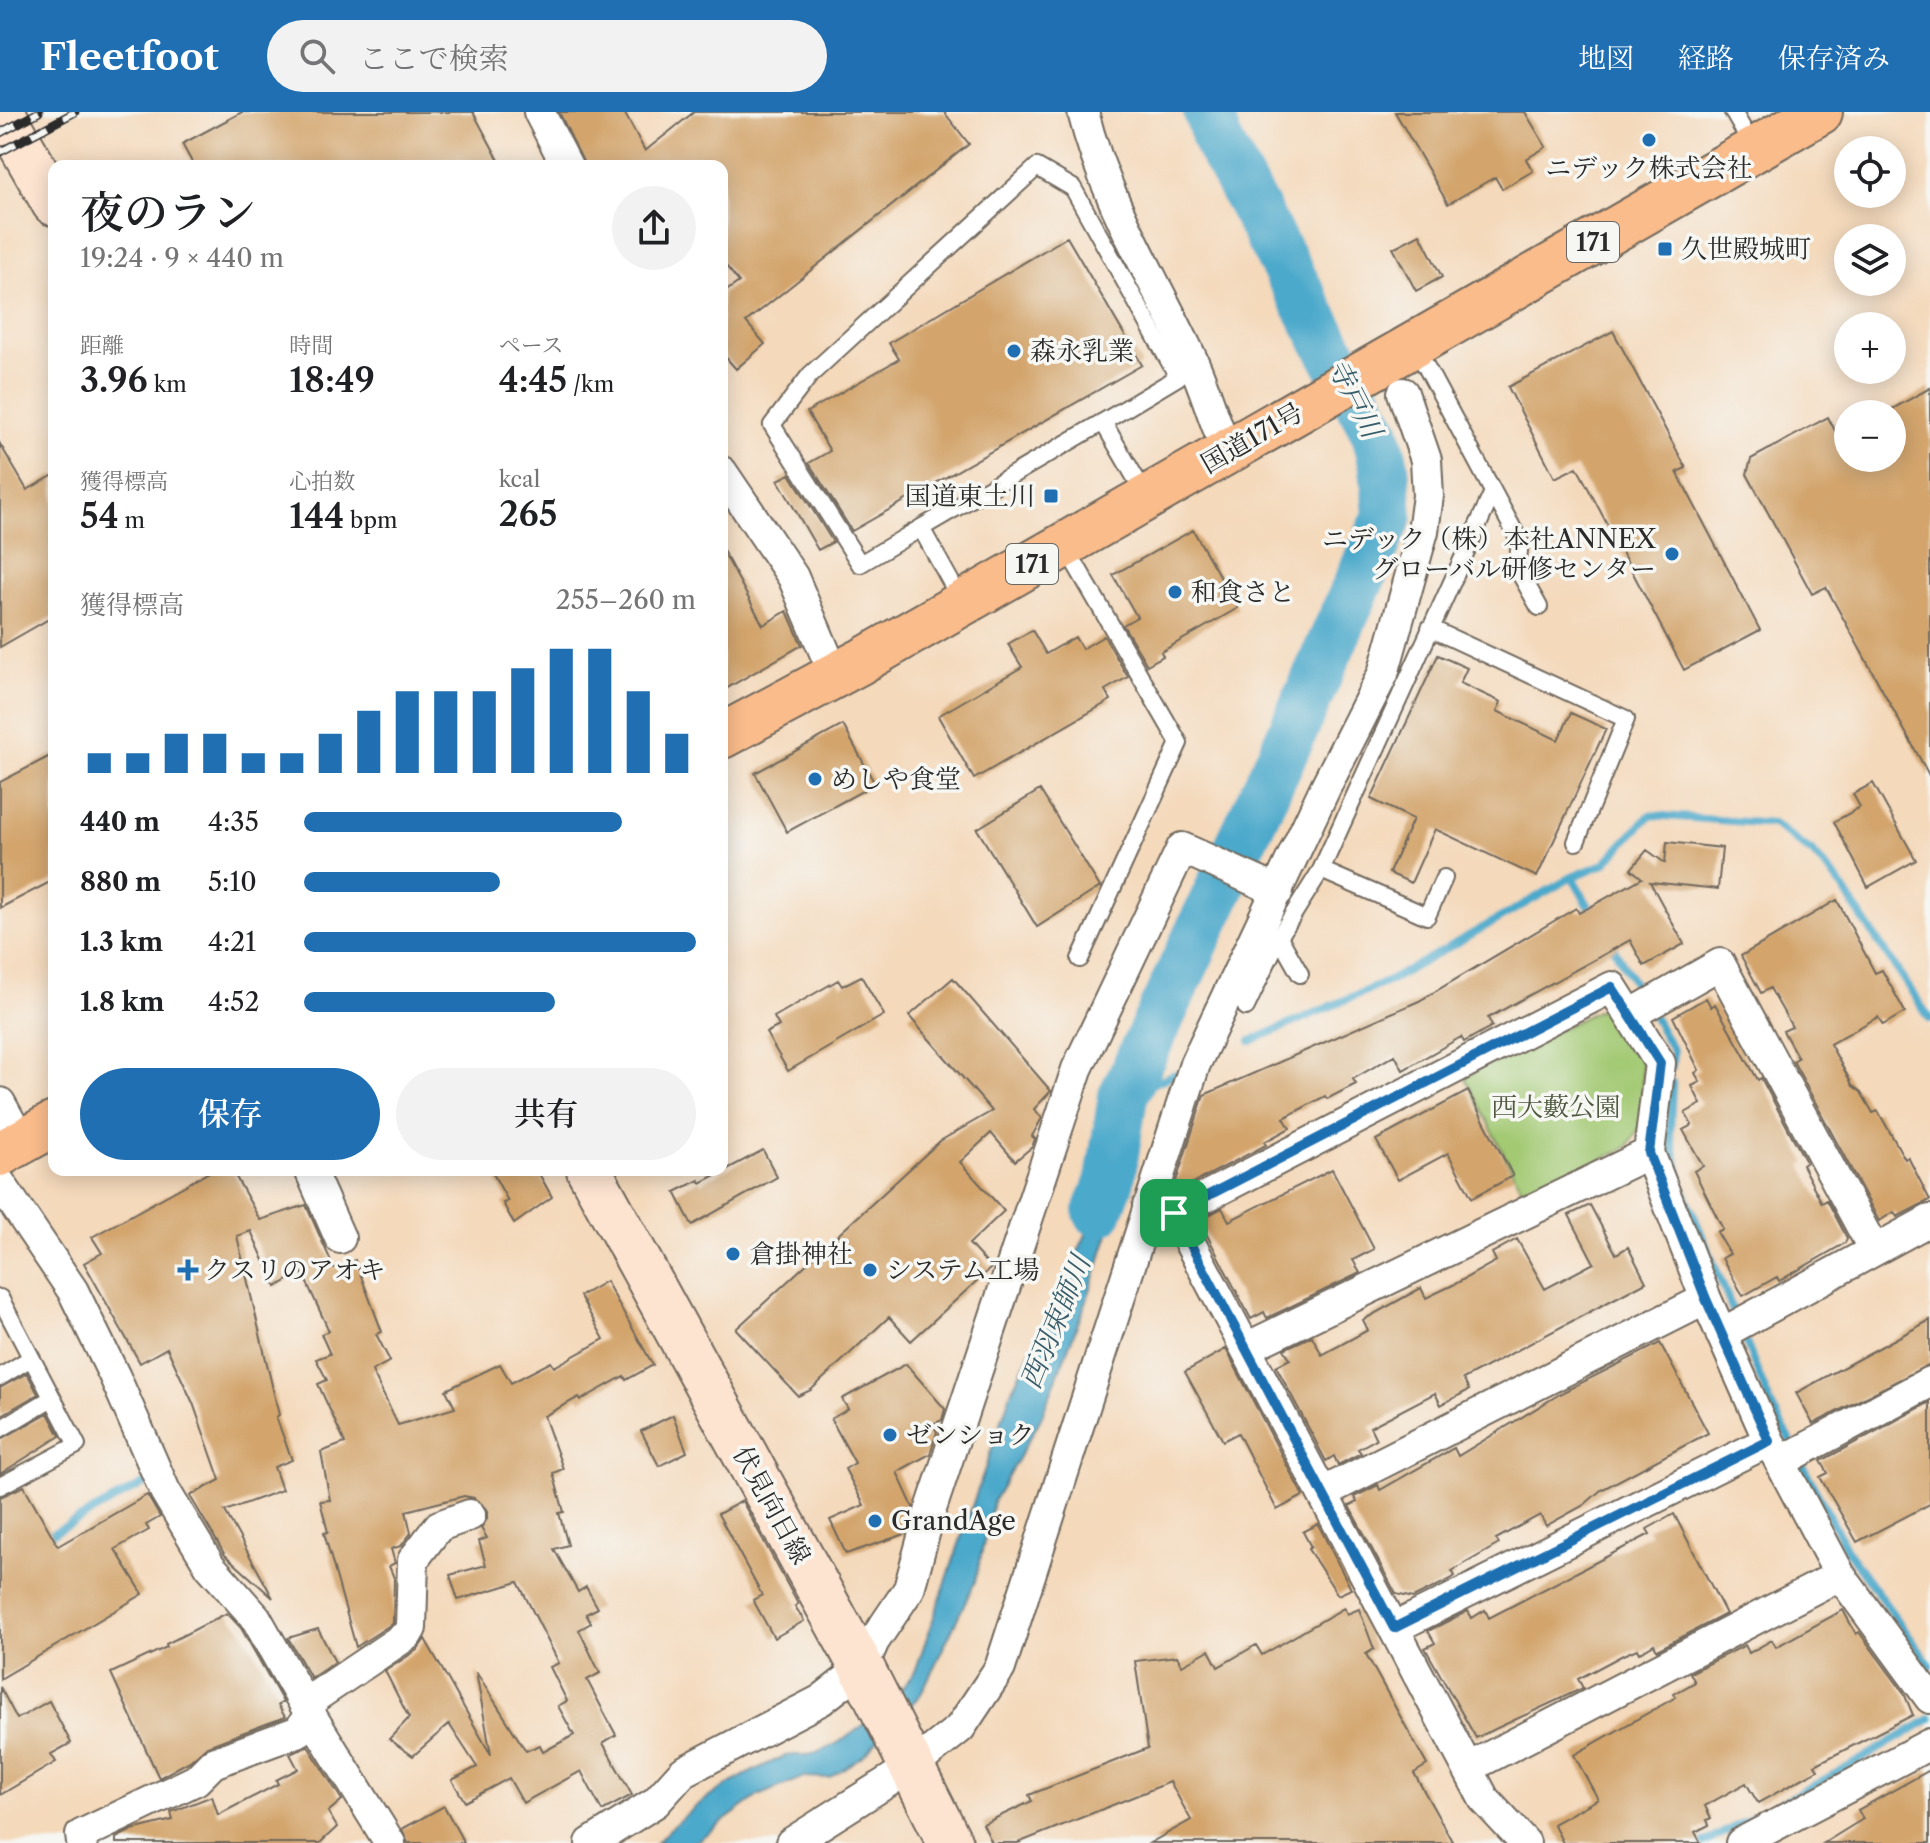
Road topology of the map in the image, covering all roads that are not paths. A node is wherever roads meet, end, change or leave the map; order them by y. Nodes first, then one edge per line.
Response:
1 (2, 112) edge
2 (539, 112) edge
3 (1083, 112) edge
4 (1733, 112) edge
5 (1820, 112) edge
6 (1755, 149) junction
7 (564, 160) edge
8 (48, 192) edge
9 (1414, 344) junction
10 (1403, 393) dead end
11 (1103, 422) junction
12 (1228, 452) junction
13 (728, 481) edge
14 (1493, 492) junction
15 (1147, 498) junction
16 (921, 528) junction
17 (1065, 545) junction
18 (963, 603) junction
19 (1539, 607) dead end
20 (1430, 628) junction
21 (834, 674) junction
22 (728, 733) edge
23 (1576, 842) dead end
24 (1321, 870) junction
25 (1444, 878) dead end
26 (1278, 891) junction
27 (1279, 937) junction
28 (1080, 959) dead end
29 (1300, 974) dead end
30 (1246, 1007) dead end
31 (1630, 1015) junction
32 (0, 1103) edge
33 (25, 1140) edge
34 (1649, 1153) junction
35 (313, 1176) edge
36 (592, 1176) edge
37 (0, 1183) edge
38 (1161, 1210) junction
39 (1930, 1220) edge
40 (340, 1238) dead end
41 (1874, 1250) junction
42 (0, 1298) edge
43 (1706, 1299) junction
44 (6, 1323) edge
45 (1721, 1334) junction
46 (1246, 1348) junction
47 (31, 1358) junction
48 (0, 1377) edge
49 (1930, 1382) edge
50 (52, 1398) junction
51 (0, 1429) edge
52 (1774, 1452) junction
53 (0, 1486) edge
54 (1322, 1493) junction
55 (470, 1515) dead end
56 (1840, 1575) junction
57 (1394, 1628) junction
58 (862, 1668) junction
59 (1930, 1697) edge
60 (310, 1714) junction
61 (1930, 1744) edge
62 (911, 1767) junction
63 (1468, 1768) junction
64 (82, 1843) edge
65 (390, 1843) edge
66 (591, 1843) edge
67 (791, 1843) edge
68 (950, 1843) edge
69 (1525, 1843) edge
70 (1741, 1843) edge

1 - 8 main road
2 - 7 street
3 - 12 street
4 - 6 lane
5 - 6 highway, 国道171号 / 171
6 - 9 highway, 国道171号 / 171
9 - 12 highway, 国道171号 / 171
9 - 14 lane
10 - 26 street
11 - 15 lane
11 - 16 lane
11 - 16 lane
12 - 15 highway, 国道171号 / 171
13 - 21 street
14 - 19 lane
14 - 20 lane
15 - 17 highway, 国道171号 / 171
16 - 18 lane
17 - 18 highway, 国道171号 / 171
17 - 28 lane
18 - 21 highway, 国道171号 / 171
20 - 23 lane
20 - 24 lane
21 - 22 highway, 国道171号 / 171
24 - 25 lane
24 - 27 lane
26 - 38 street
26 - 58 street
27 - 29 lane
27 - 30 lane
31 - 34 street
31 - 38 street
31 - 41 street
32 - 33 street
34 - 43 street
34 - 46 street
35 - 40 street
36 - 58 main road, 伏見向日線
37 - 60 street
38 - 46 street
38 - 62 street
39 - 41 street
41 - 45 street
42 - 44 lane
43 - 45 street
43 - 54 street
44 - 47 lane
45 - 52 street
46 - 54 street
47 - 48 lane
47 - 50 lane
49 - 52 street
50 - 51 lane
50 - 53 lane
52 - 56 street
52 - 57 street
54 - 57 street
55 - 60 street
56 - 59 street
56 - 63 street
57 - 63 street
58 - 62 main road, 伏見向日線
58 - 66 street
60 - 64 street
60 - 65 street
61 - 70 street
62 - 67 street
62 - 68 main road, 伏見向日線
63 - 69 street

